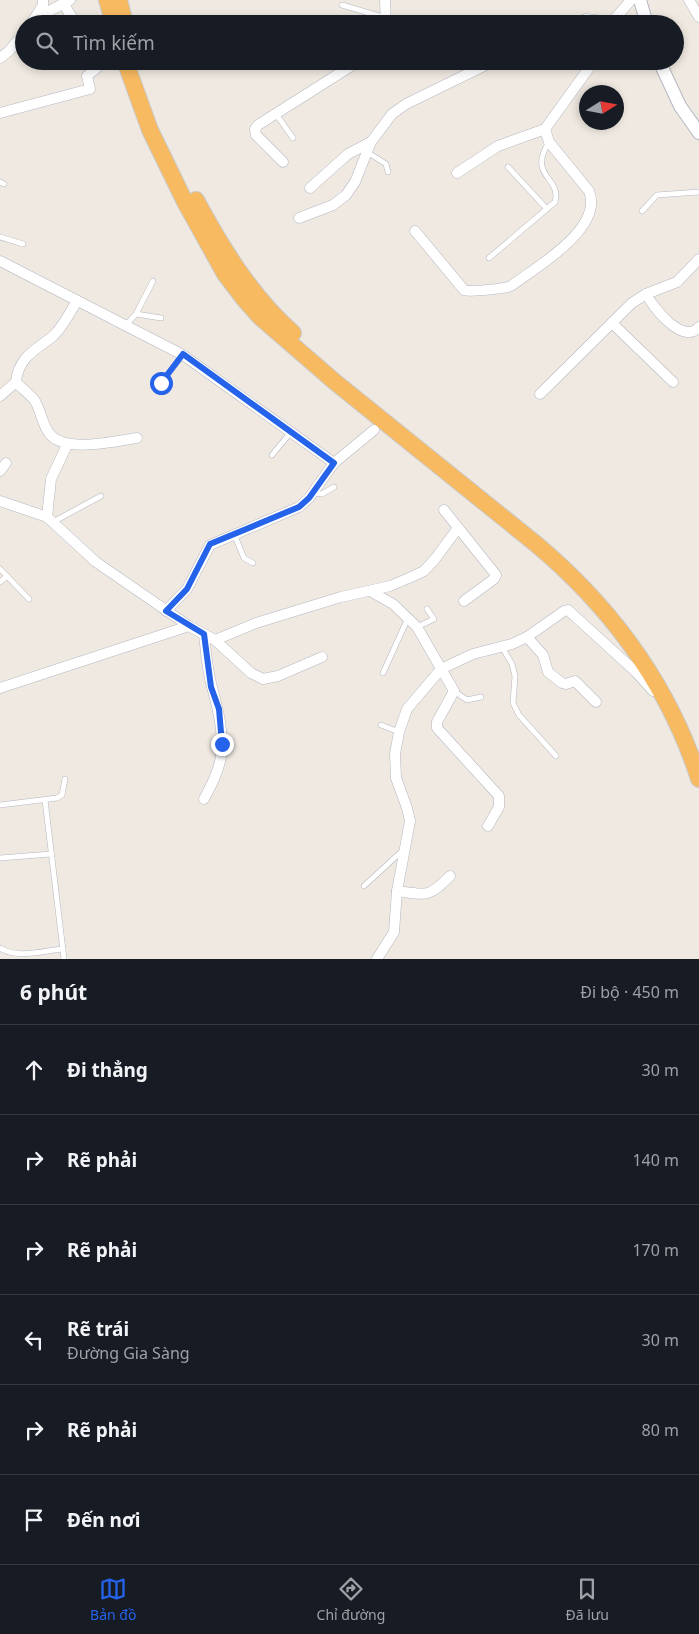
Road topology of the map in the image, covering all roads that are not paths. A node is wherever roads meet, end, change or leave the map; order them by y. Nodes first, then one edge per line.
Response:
1 (43, 0) edge
2 (107, 0) edge
3 (119, 0) edge
4 (385, 0) edge
5 (631, 0) edge
6 (640, 0) edge
7 (689, 0) edge
8 (67, 2) edge
9 (342, 5) dead end
10 (37, 15) edge
11 (44, 15) edge
12 (72, 15) edge
13 (111, 15) edge
14 (123, 15) edge
15 (370, 15) edge
16 (386, 15) edge
17 (619, 15) edge
18 (644, 15) edge
19 (699, 17) edge
20 (15, 45) edge
21 (0, 58) edge
22 (94, 70) edge
23 (128, 70) edge
24 (139, 70) edge
25 (345, 70) edge
26 (476, 70) edge
27 (588, 70) edge
28 (663, 70) edge
29 (0, 113) edge
30 (276, 114) junction
31 (545, 129) junction
32 (699, 133) edge
33 (293, 138) dead end
34 (549, 142) junction
35 (369, 147) junction
36 (283, 162) dead end
37 (508, 166) dead end
38 (388, 172) dead end
39 (456, 173) dead end
40 (310, 188) dead end
41 (699, 192) edge
42 (546, 209) junction
43 (642, 212) dead end
44 (299, 218) dead end
45 (415, 231) dead end
46 (0, 237) edge
47 (23, 244) dead end
48 (489, 258) dead end
49 (699, 259) edge
50 (0, 261) edge
51 (153, 281) dead end
52 (646, 294) junction
53 (77, 301) junction
54 (136, 314) junction
55 (161, 318) dead end
56 (612, 323) junction
57 (126, 325) junction
58 (699, 328) edge
59 (183, 354) junction
60 (16, 382) junction
61 (673, 382) dead end
62 (161, 383) dead end
63 (540, 394) dead end
64 (0, 396) edge
65 (374, 430) dead end
66 (291, 432) junction
67 (137, 438) dead end
68 (67, 445) junction
69 (272, 455) dead end
70 (334, 463) junction
71 (334, 488) dead end
72 (313, 493) junction
73 (101, 496) dead end
74 (1, 504) edge
75 (444, 510) dead end
76 (50, 520) junction
77 (458, 528) junction
78 (234, 533) junction
79 (253, 563) dead end
80 (0, 569) edge
81 (6, 576) junction
82 (0, 582) edge
83 (370, 591) junction
84 (29, 599) dead end
85 (464, 601) dead end
86 (428, 609) dead end
87 (166, 611) junction
88 (409, 618) junction
89 (189, 626) junction
90 (416, 627) junction
91 (204, 634) junction
92 (527, 637) junction
93 (215, 640) junction
94 (502, 647) junction
95 (322, 658) dead end
96 (441, 669) junction
97 (383, 673) dead end
98 (0, 688) edge
99 (454, 691) junction
100 (656, 694) dead end
101 (481, 697) dead end
102 (596, 702) dead end
103 (381, 726) dead end
104 (399, 732) junction
105 (699, 753) edge
106 (556, 756) dead end
107 (65, 779) dead end
108 (699, 780) edge
109 (204, 799) dead end
110 (45, 800) junction
111 (0, 805) edge
112 (488, 826) dead end
113 (405, 849) junction
114 (51, 854) junction
115 (0, 858) edge
116 (450, 876) dead end
117 (364, 886) dead end
118 (397, 891) junction
119 (0, 948) edge
120 (62, 949) junction
121 (64, 959) edge
122 (377, 959) edge

1 - 10 street
2 - 13 highway
3 - 14 highway
4 - 16 street
5 - 17 street
6 - 18 street
7 - 19 street
8 - 11 street
8 - 12 street
9 - 15 lane
20 - 21 street
22 - 29 street
23 - 108 highway
24 - 105 highway
25 - 30 street
26 - 35 street
27 - 31 street
28 - 32 street
30 - 33 lane
30 - 36 street
31 - 34 street
31 - 39 street
34 - 42 lane
34 - 45 street
35 - 38 lane
35 - 40 street
35 - 44 street
37 - 42 lane
41 - 43 lane
42 - 48 lane
46 - 47 lane
49 - 52 street
50 - 53 street
51 - 54 lane
52 - 56 street
52 - 58 street
53 - 57 street
53 - 60 street
54 - 55 lane
54 - 57 lane
56 - 61 street
56 - 63 street
57 - 59 street
59 - 62 lane
59 - 66 street
60 - 64 street
60 - 68 street
65 - 70 street
66 - 69 lane
66 - 70 street
67 - 68 street
68 - 76 street
70 - 72 street
71 - 72 lane
72 - 78 street
73 - 76 lane
74 - 76 street
75 - 77 street
76 - 87 street
77 - 83 street
77 - 85 street
78 - 79 lane
78 - 87 street
80 - 81 lane
81 - 82 lane
81 - 84 lane
83 - 88 street
83 - 93 street
86 - 90 lane
87 - 89 street
88 - 90 street
88 - 97 lane
89 - 91 street
89 - 98 street
90 - 96 street
91 - 93 street
91 - 109 street
92 - 94 street
92 - 100 street
92 - 102 street
93 - 95 street
94 - 96 street
94 - 106 lane
96 - 99 street
96 - 104 street
99 - 101 lane
99 - 112 street
103 - 104 lane
104 - 113 street
107 - 110 lane
110 - 111 lane
110 - 114 lane
113 - 117 lane
113 - 118 street
114 - 115 lane
114 - 120 lane
116 - 118 street
118 - 122 street
119 - 120 lane
120 - 121 lane

